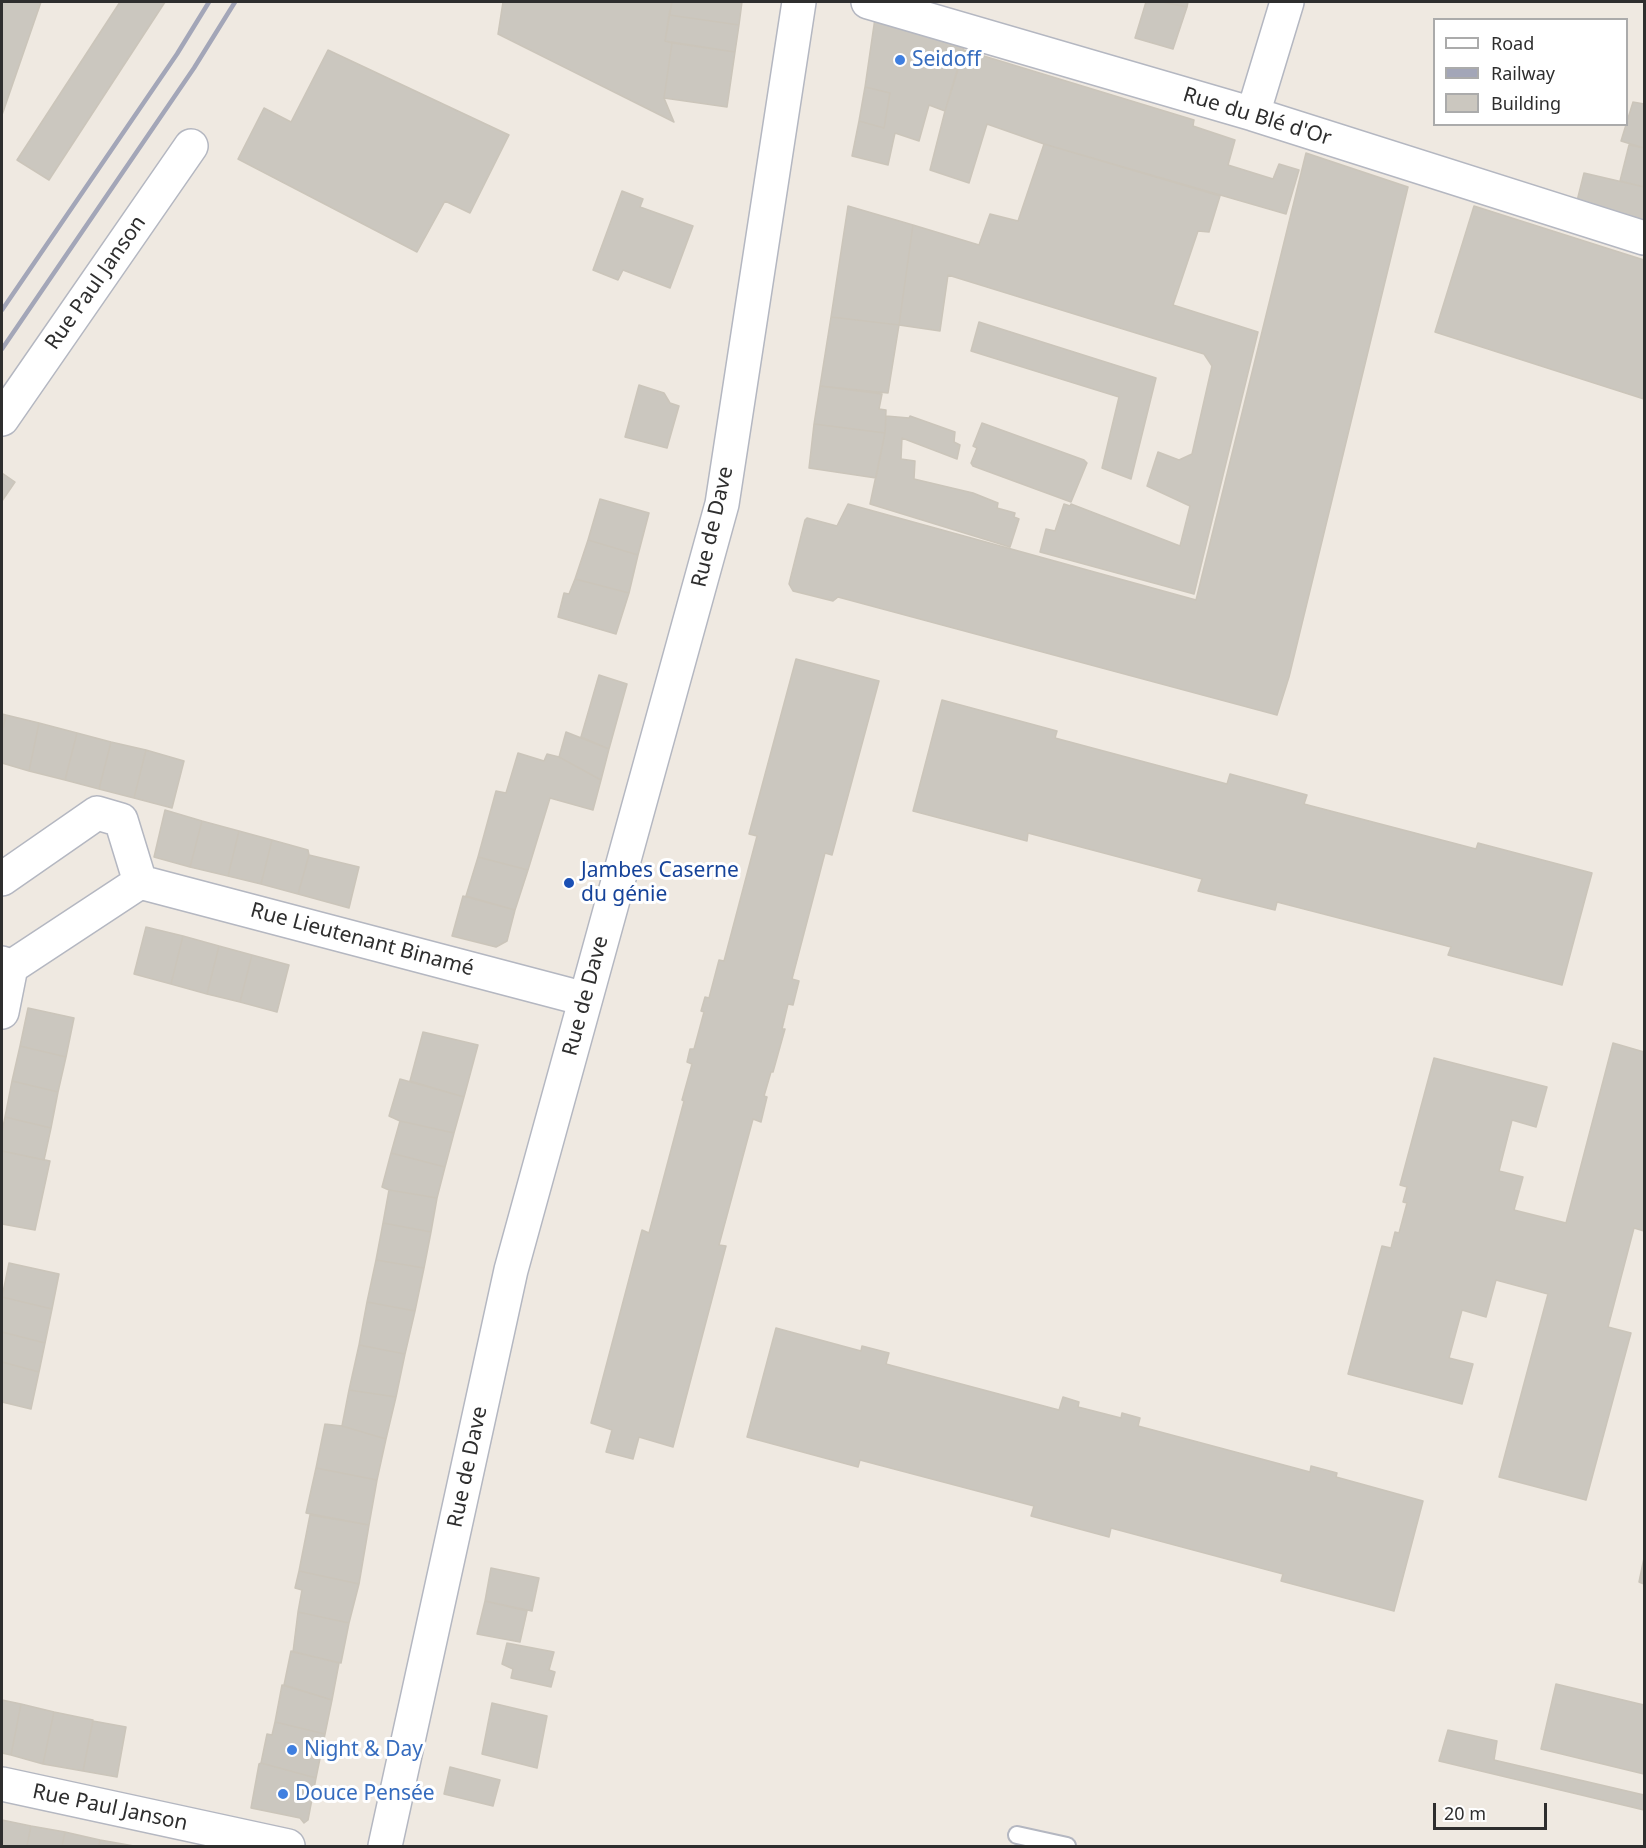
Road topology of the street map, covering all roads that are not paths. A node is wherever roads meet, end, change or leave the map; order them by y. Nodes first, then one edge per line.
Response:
1 (799, 2) edge
2 (868, 2) edge
3 (1287, 2) edge
4 (1253, 114) junction
5 (191, 146) dead end
6 (1644, 238) edge
7 (2, 419) edge
8 (2, 879) edge
9 (140, 882) junction
10 (6, 965) edge
11 (585, 999) junction
12 (2, 1012) edge
13 (2, 1784) edge
14 (1017, 1835) dead end
15 (288, 1846) edge
16 (384, 1846) edge
17 (1067, 1846) edge

1 - 11 street, Rue de Dave
2 - 4 street, Rue du Blé d'Or
3 - 4 street
4 - 6 street, Rue du Blé d'Or
5 - 7 street, Rue Paul Janson
8 - 9 street
9 - 10 street
9 - 11 street, Rue Lieutenant Binamé
10 - 12 street
11 - 16 street, Rue de Dave
13 - 15 street, Rue Paul Janson
14 - 17 lane

